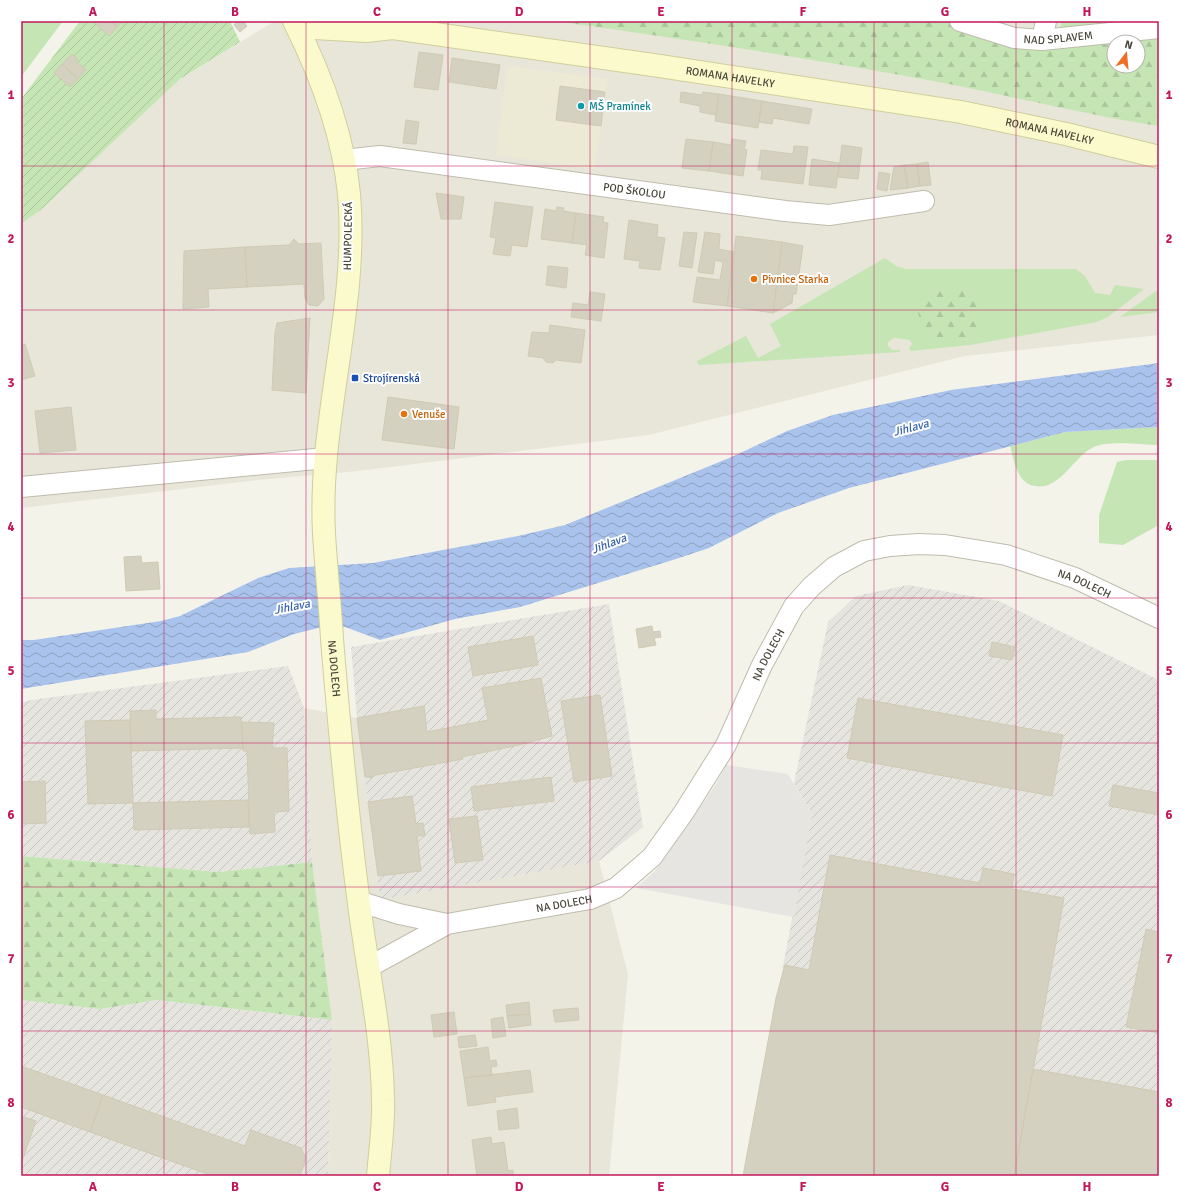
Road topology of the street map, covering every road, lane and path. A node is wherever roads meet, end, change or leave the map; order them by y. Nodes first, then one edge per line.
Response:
1 (960, 21) edge
2 (296, 24) edge
3 (1159, 28) edge
4 (1044, 30) edge
5 (1159, 157) edge
6 (344, 160) junction
7 (924, 201) dead end
8 (326, 458) junction
9 (21, 487) edge
10 (1159, 618) edge
11 (358, 901) junction
12 (447, 924) junction
13 (369, 967) junction
14 (378, 1176) edge

1 - 4 street, NAD SPLAVEM
2 - 5 main road, ROMANA HAVELKY
2 - 6 main road, HUMPOLECKÁ
3 - 4 street, NAD SPLAVEM
6 - 7 street, POD ŠKOLOU
6 - 8 main road, HUMPOLECKÁ
8 - 9 street
8 - 11 main road, NA DOLECH
10 - 12 street, NA DOLECH
11 - 12 street, NA DOLECH
11 - 13 main road, NA DOLECH
12 - 13 street, NA DOLECH
13 - 14 main road, NA DOLECH

